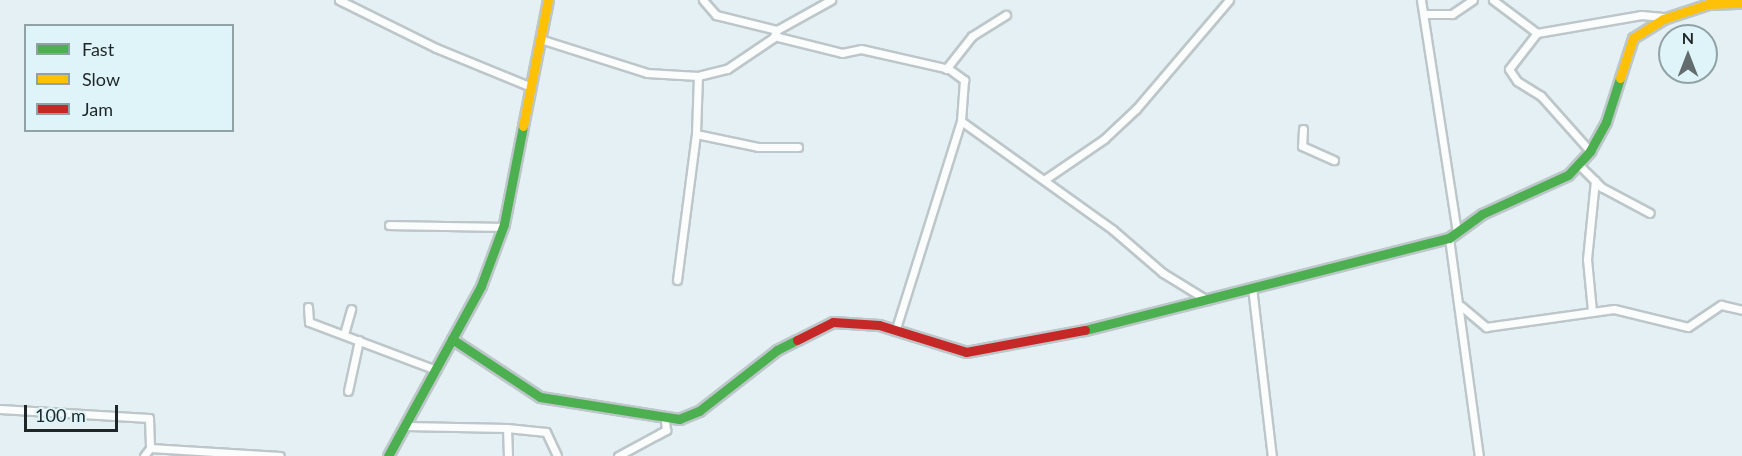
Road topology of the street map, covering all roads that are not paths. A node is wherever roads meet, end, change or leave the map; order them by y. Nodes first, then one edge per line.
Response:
1 (339, 0) edge
2 (548, 0) edge
3 (703, 0) edge
4 (831, 0) edge
5 (1229, 0) edge
6 (1421, 0) edge
7 (1473, 0) edge
8 (1493, 0) edge
9 (1737, 2) edge
10 (1742, 12) edge
11 (1424, 14) junction
12 (1006, 15) dead end
13 (1669, 17) junction
14 (776, 33) junction
15 (1537, 33) junction
16 (540, 39) junction
17 (946, 69) junction
18 (698, 76) junction
19 (531, 87) junction
20 (961, 122) junction
21 (1303, 129) dead end
22 (696, 134) junction
23 (798, 147) dead end
24 (1590, 151) junction
25 (1334, 160) dead end
26 (1578, 164) junction
27 (1044, 180) junction
28 (1595, 180) junction
29 (1650, 213) dead end
30 (389, 225) dead end
31 (503, 227) junction
32 (1453, 235) junction
33 (677, 280) dead end
34 (1252, 287) junction
35 (1207, 300) junction
36 (1461, 306) junction
37 (308, 307) dead end
38 (351, 309) dead end
39 (1742, 310) edge
40 (1592, 311) junction
41 (895, 331) junction
42 (344, 334) junction
43 (452, 339) junction
44 (359, 340) junction
45 (436, 370) junction
46 (348, 391) dead end
47 (0, 409) edge
48 (665, 420) junction
49 (406, 426) junction
50 (507, 428) junction
51 (150, 448) junction
52 (144, 456) edge
53 (280, 456) edge
54 (388, 456) edge
55 (508, 456) edge
56 (557, 456) edge
57 (618, 456) edge
58 (1272, 456) edge
59 (1479, 456) edge

1 - 19 street
2 - 16 street
3 - 14 street
4 - 14 street
5 - 27 street
6 - 11 street
7 - 11 street
8 - 15 street
9 - 10 street
9 - 13 street
11 - 32 street
12 - 17 street
13 - 15 street
13 - 24 street
14 - 17 street
14 - 18 street
15 - 24 street
16 - 18 street
16 - 19 street
17 - 20 street
18 - 22 street
19 - 31 street
20 - 27 street
20 - 41 street
21 - 25 street
22 - 23 street
22 - 33 street
24 - 26 street
26 - 28 street
26 - 32 street
27 - 35 street
28 - 29 street
28 - 40 street
30 - 31 street
31 - 43 street
32 - 34 street
32 - 36 street
34 - 35 street
34 - 58 street
35 - 41 street
36 - 40 street
36 - 59 street
37 - 42 street
38 - 42 street
39 - 40 street
41 - 48 street
42 - 44 street
43 - 45 street
43 - 48 street
44 - 45 street
44 - 46 street
45 - 49 street
47 - 51 street
48 - 57 street
49 - 50 street
49 - 54 street
50 - 55 street
50 - 56 street
51 - 52 street
51 - 53 street

